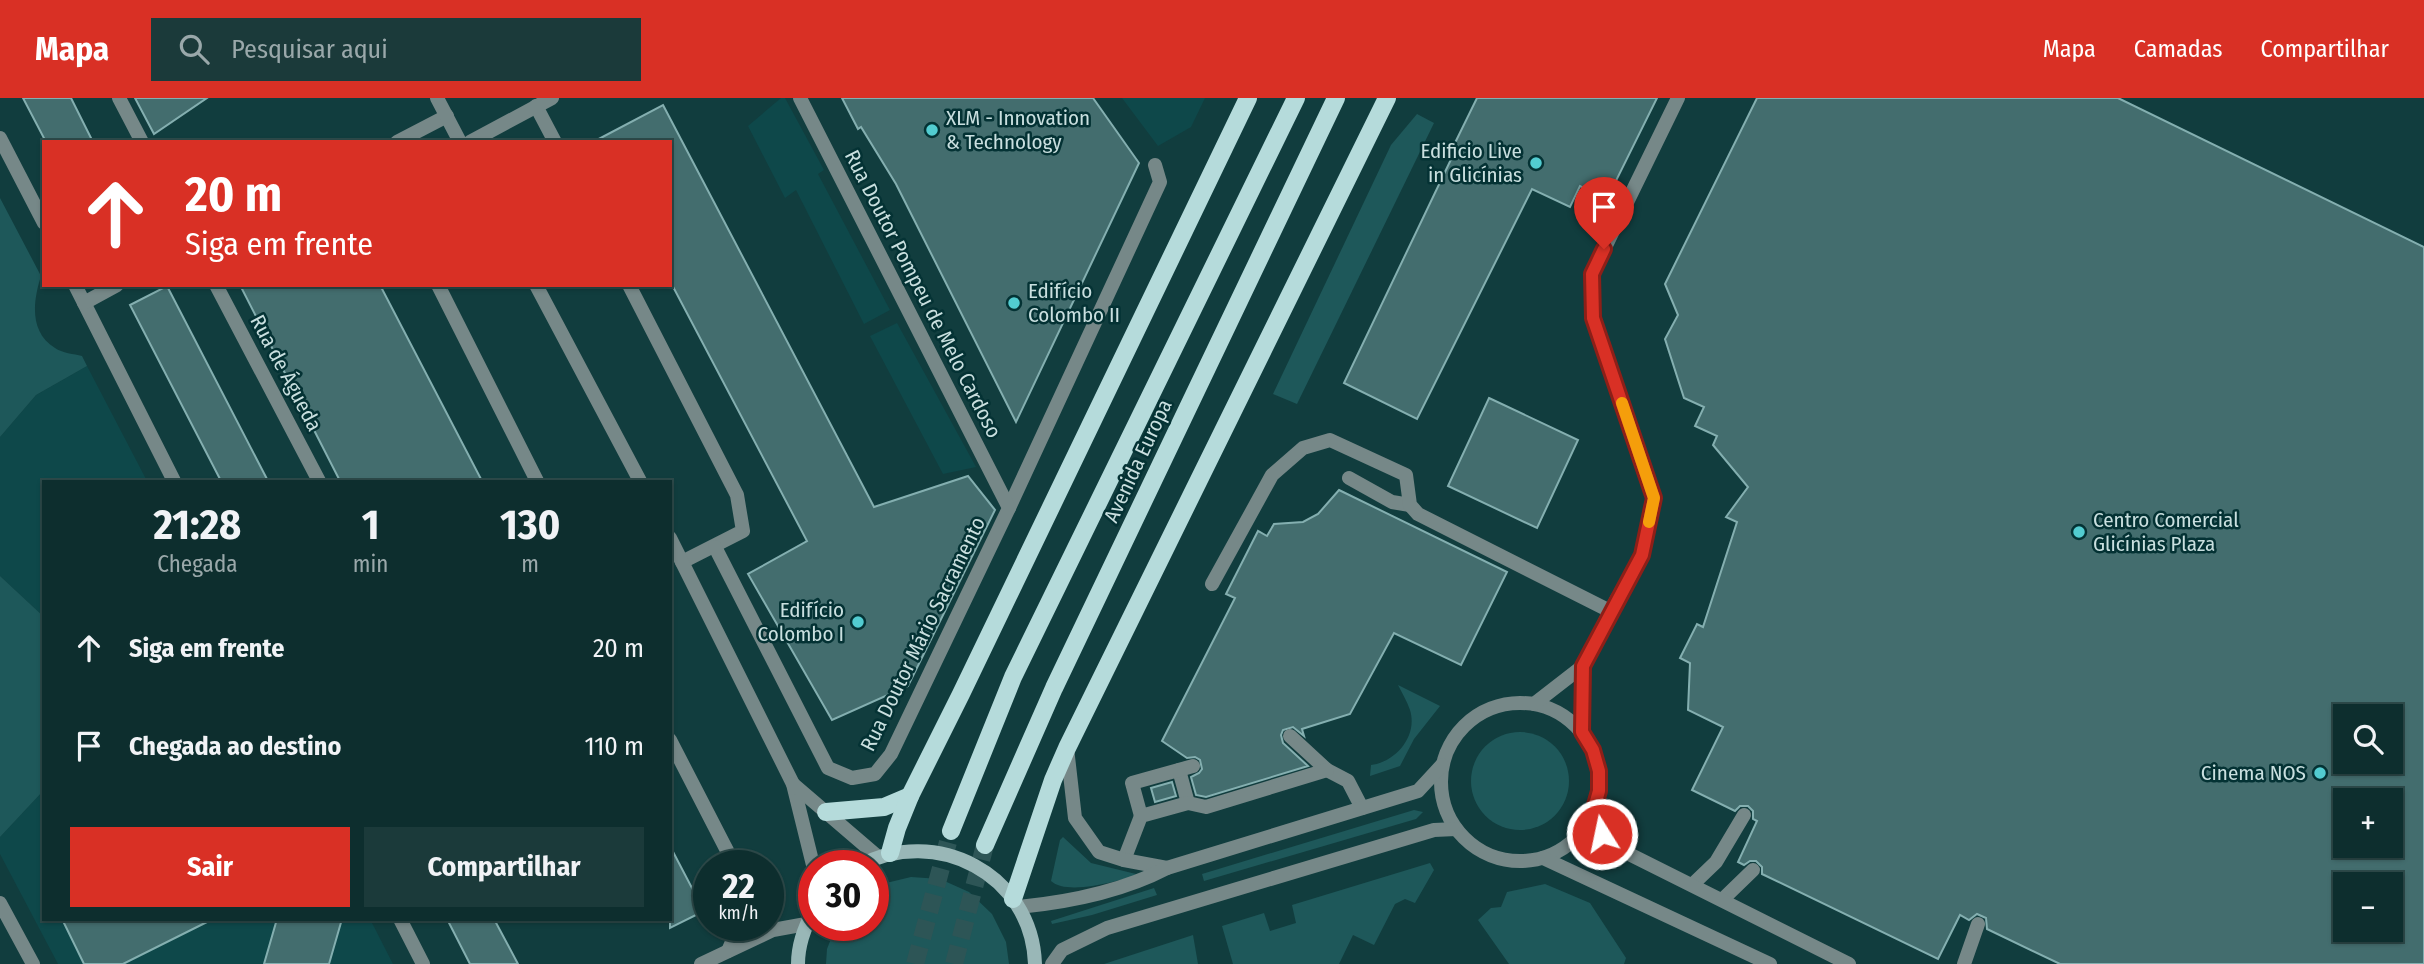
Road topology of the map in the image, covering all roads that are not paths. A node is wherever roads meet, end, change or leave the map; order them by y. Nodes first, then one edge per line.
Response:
1 (119, 98) edge
2 (437, 98) edge
3 (552, 98) edge
4 (800, 98) edge
5 (1248, 98) edge
6 (1296, 98) edge
7 (1336, 98) edge
8 (1387, 98) edge
9 (1678, 98) edge
10 (536, 106) junction
11 (446, 116) junction
12 (0, 138) edge
13 (141, 140) edge
14 (401, 140) edge
15 (459, 140) edge
16 (474, 140) edge
17 (554, 140) edge
18 (1156, 165) dead end
19 (42, 219) edge
20 (76, 287) edge
21 (113, 287) edge
22 (217, 287) edge
23 (439, 287) edge
24 (537, 287) edge
25 (630, 287) edge
26 (84, 303) junction
27 (1349, 478) dead end
28 (173, 480) edge
29 (318, 480) edge
30 (536, 480) edge
31 (639, 480) edge
32 (1410, 505) junction
33 (1009, 508) junction
34 (672, 542) edge
35 (715, 547) junction
36 (682, 562) junction
37 (1212, 584) dead end
38 (1610, 611) junction
39 (1583, 666) junction
40 (1534, 704) junction
41 (1582, 732) junction
42 (1290, 736) dead end
43 (672, 744) edge
44 (1067, 748) junction
45 (1442, 765) junction
46 (1327, 770) junction
47 (793, 784) junction
48 (910, 796) junction
49 (1188, 803) junction
50 (1362, 808) junction
51 (826, 812) junction
52 (1593, 812) junction
53 (1744, 815) dead end
54 (1141, 816) junction
55 (1456, 829) junction
56 (951, 831) tunnel mouth
57 (985, 845) tunnel mouth
58 (727, 850) edge
59 (809, 850) edge
60 (877, 850) edge
61 (886, 850) edge
62 (889, 854) edge
63 (1542, 858) junction
64 (1124, 860) junction
65 (1167, 867) junction
66 (1753, 870) dead end
67 (1692, 885) junction
68 (1722, 900) junction
69 (0, 903) edge
70 (1016, 903) junction
71 (401, 921) edge
72 (1978, 924) dead end
73 (798, 925) edge
74 (732, 941) edge
75 (802, 941) edge
76 (728, 951) junction
77 (33, 964) edge
78 (423, 964) edge
79 (701, 964) edge
80 (798, 964) edge
81 (1035, 964) edge
82 (1052, 964) edge
83 (1770, 964) edge
84 (1849, 964) edge
85 (1964, 964) edge

1 - 13 street
2 - 11 street
3 - 10 street
4 - 33 street, Rua Doutor Pompeu de Melo Cardoso
5 - 48 main road
6 - 56 main road, Avenida Europa
7 - 57 main road, Avenida Europa
8 - 44 main road
9 - 38 street
10 - 16 street
10 - 17 street
11 - 14 street
11 - 15 street
12 - 19 street
18 - 33 street, Rua Doutor Mário Sacramento
20 - 26 street
21 - 26 street
22 - 29 street, Rua de Águeda
23 - 30 street
24 - 31 street
25 - 35 street
26 - 28 street
27 - 32 street
32 - 37 street
32 - 38 street
33 - 35 street, Rua Doutor Mário Sacramento
34 - 36 street
35 - 36 street
36 - 47 street
38 - 39 street
39 - 40 street
39 - 41 street
40 - 41 street
40 - 45 street
41 - 52 street
42 - 46 street
43 - 58 street
44 - 64 street
44 - 70 main road
45 - 50 street
45 - 55 street
46 - 49 street
46 - 50 street
47 - 51 street
47 - 59 street
48 - 51 main road
48 - 61 main road
49 - 54 street
49 - 54 street
50 - 65 street
51 - 60 street
52 - 63 street
52 - 67 street
53 - 67 street
54 - 64 street
55 - 63 street
55 - 82 street
62 - 70 main road
63 - 83 street
64 - 65 street
65 - 70 street
66 - 68 street
67 - 68 street
68 - 84 street
69 - 77 street
70 - 81 main road
71 - 78 street
72 - 85 street
73 - 76 street
74 - 76 street
75 - 80 main road
76 - 79 street

